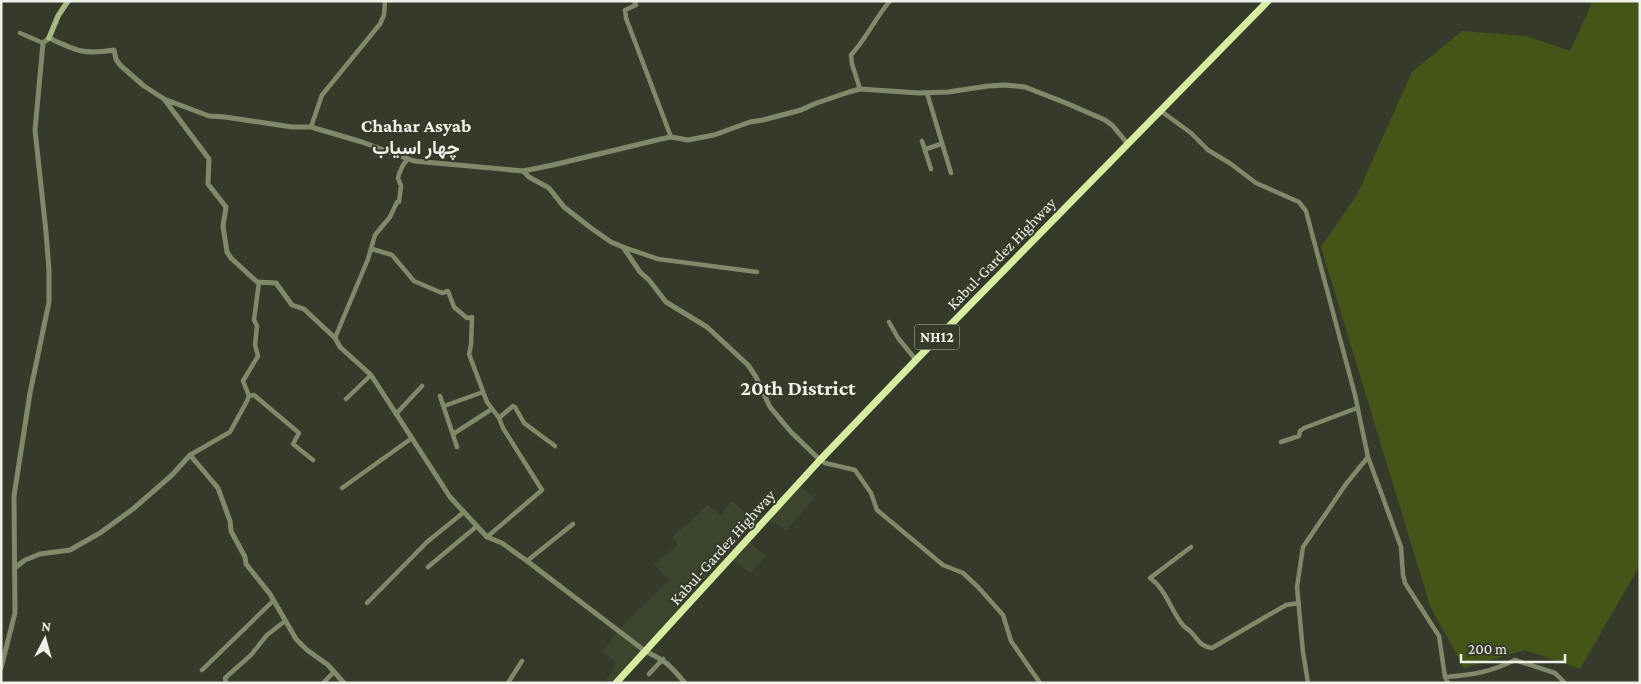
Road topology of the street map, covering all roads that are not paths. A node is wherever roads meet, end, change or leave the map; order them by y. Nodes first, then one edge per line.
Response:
1 (68, 1) edge
2 (385, 1) edge
3 (634, 1) edge
4 (890, 1) edge
5 (1268, 1) edge
6 (20, 33) dead end
7 (49, 38) junction
8 (43, 43) junction
9 (860, 90) junction
10 (927, 93) junction
11 (164, 99) junction
12 (1161, 111) junction
13 (311, 127) junction
14 (671, 137) junction
15 (922, 141) dead end
16 (941, 144) junction
17 (1128, 144) junction
18 (926, 150) junction
19 (408, 159) junction
20 (930, 169) dead end
21 (523, 171) junction
22 (951, 173) dead end
23 (623, 247) junction
24 (372, 249) junction
25 (757, 272) dead end
26 (259, 282) junction
27 (889, 322) dead end
28 (335, 338) junction
29 (916, 360) junction
30 (371, 375) junction
31 (422, 386) dead end
32 (483, 392) junction
33 (249, 396) junction
34 (440, 396) dead end
35 (346, 399) dead end
36 (444, 406) junction
37 (1357, 408) junction
38 (492, 409) junction
39 (396, 414) junction
40 (499, 418) junction
41 (453, 434) junction
42 (412, 438) junction
43 (1281, 442) dead end
44 (555, 446) dead end
45 (458, 447) dead end
46 (190, 455) junction
47 (1368, 457) junction
48 (313, 460) dead end
49 (820, 460) junction
50 (342, 488) dead end
51 (464, 512) junction
52 (573, 524) dead end
53 (477, 526) junction
54 (487, 537) junction
55 (1191, 547) dead end
56 (527, 561) junction
57 (16, 567) junction
58 (428, 567) dead end
59 (274, 601) junction
60 (367, 603) dead end
61 (1299, 604) junction
62 (285, 621) junction
63 (645, 651) junction
64 (663, 659) junction
65 (522, 661) dead end
66 (1, 668) edge
67 (202, 670) dead end
68 (334, 672) junction
69 (649, 674) dead end
70 (1445, 677) junction
71 (509, 681) edge
72 (226, 683) edge
73 (323, 683) edge
74 (344, 683) edge
75 (515, 683) edge
76 (616, 683) edge
77 (684, 683) edge
78 (1040, 683) edge
79 (1308, 683) edge
80 (1448, 683) edge
81 (1565, 683) edge

1 - 7 main road
2 - 13 street
3 - 14 street
4 - 9 street
5 - 12 highway, Kabul-Gardez Highway / NH12
6 - 8 street
7 - 8 street
7 - 11 street
8 - 57 street
9 - 10 street
9 - 14 street
10 - 16 street
10 - 17 street
11 - 13 street
11 - 26 street
12 - 17 highway, Kabul-Gardez Highway / NH12
12 - 37 street
13 - 19 street
14 - 21 street
15 - 18 street
16 - 18 street
16 - 22 street
17 - 29 highway, Kabul-Gardez Highway / NH12
18 - 20 street
19 - 21 street
19 - 24 street
21 - 23 street
23 - 25 street
23 - 49 street
24 - 28 street
24 - 32 street
26 - 28 street
26 - 33 street
27 - 29 street
28 - 30 street
29 - 49 highway, Kabul-Gardez Highway / NH12
30 - 35 street
30 - 39 street
31 - 39 street
32 - 36 street
32 - 38 street
33 - 46 street
33 - 48 street
34 - 36 street
36 - 41 street
37 - 43 street
37 - 47 street
38 - 40 street
38 - 41 street
39 - 42 street
40 - 44 street
40 - 54 street
41 - 45 street
42 - 50 street
42 - 51 street
46 - 57 street
46 - 59 street
47 - 61 street
47 - 70 street
49 - 63 highway, Kabul-Gardez Highway / NH12
49 - 78 street
51 - 53 street
51 - 60 street
52 - 56 street
53 - 54 street
53 - 58 street
54 - 56 street
55 - 61 street
56 - 63 street
57 - 66 street
59 - 62 street
59 - 67 street
61 - 79 street
62 - 68 street
62 - 72 street
63 - 64 street
63 - 76 highway, Kabul-Gardez Highway / NH12
64 - 69 street
64 - 77 street
65 - 71 street
68 - 73 street
68 - 74 street
70 - 80 street
70 - 81 street
71 - 75 street

